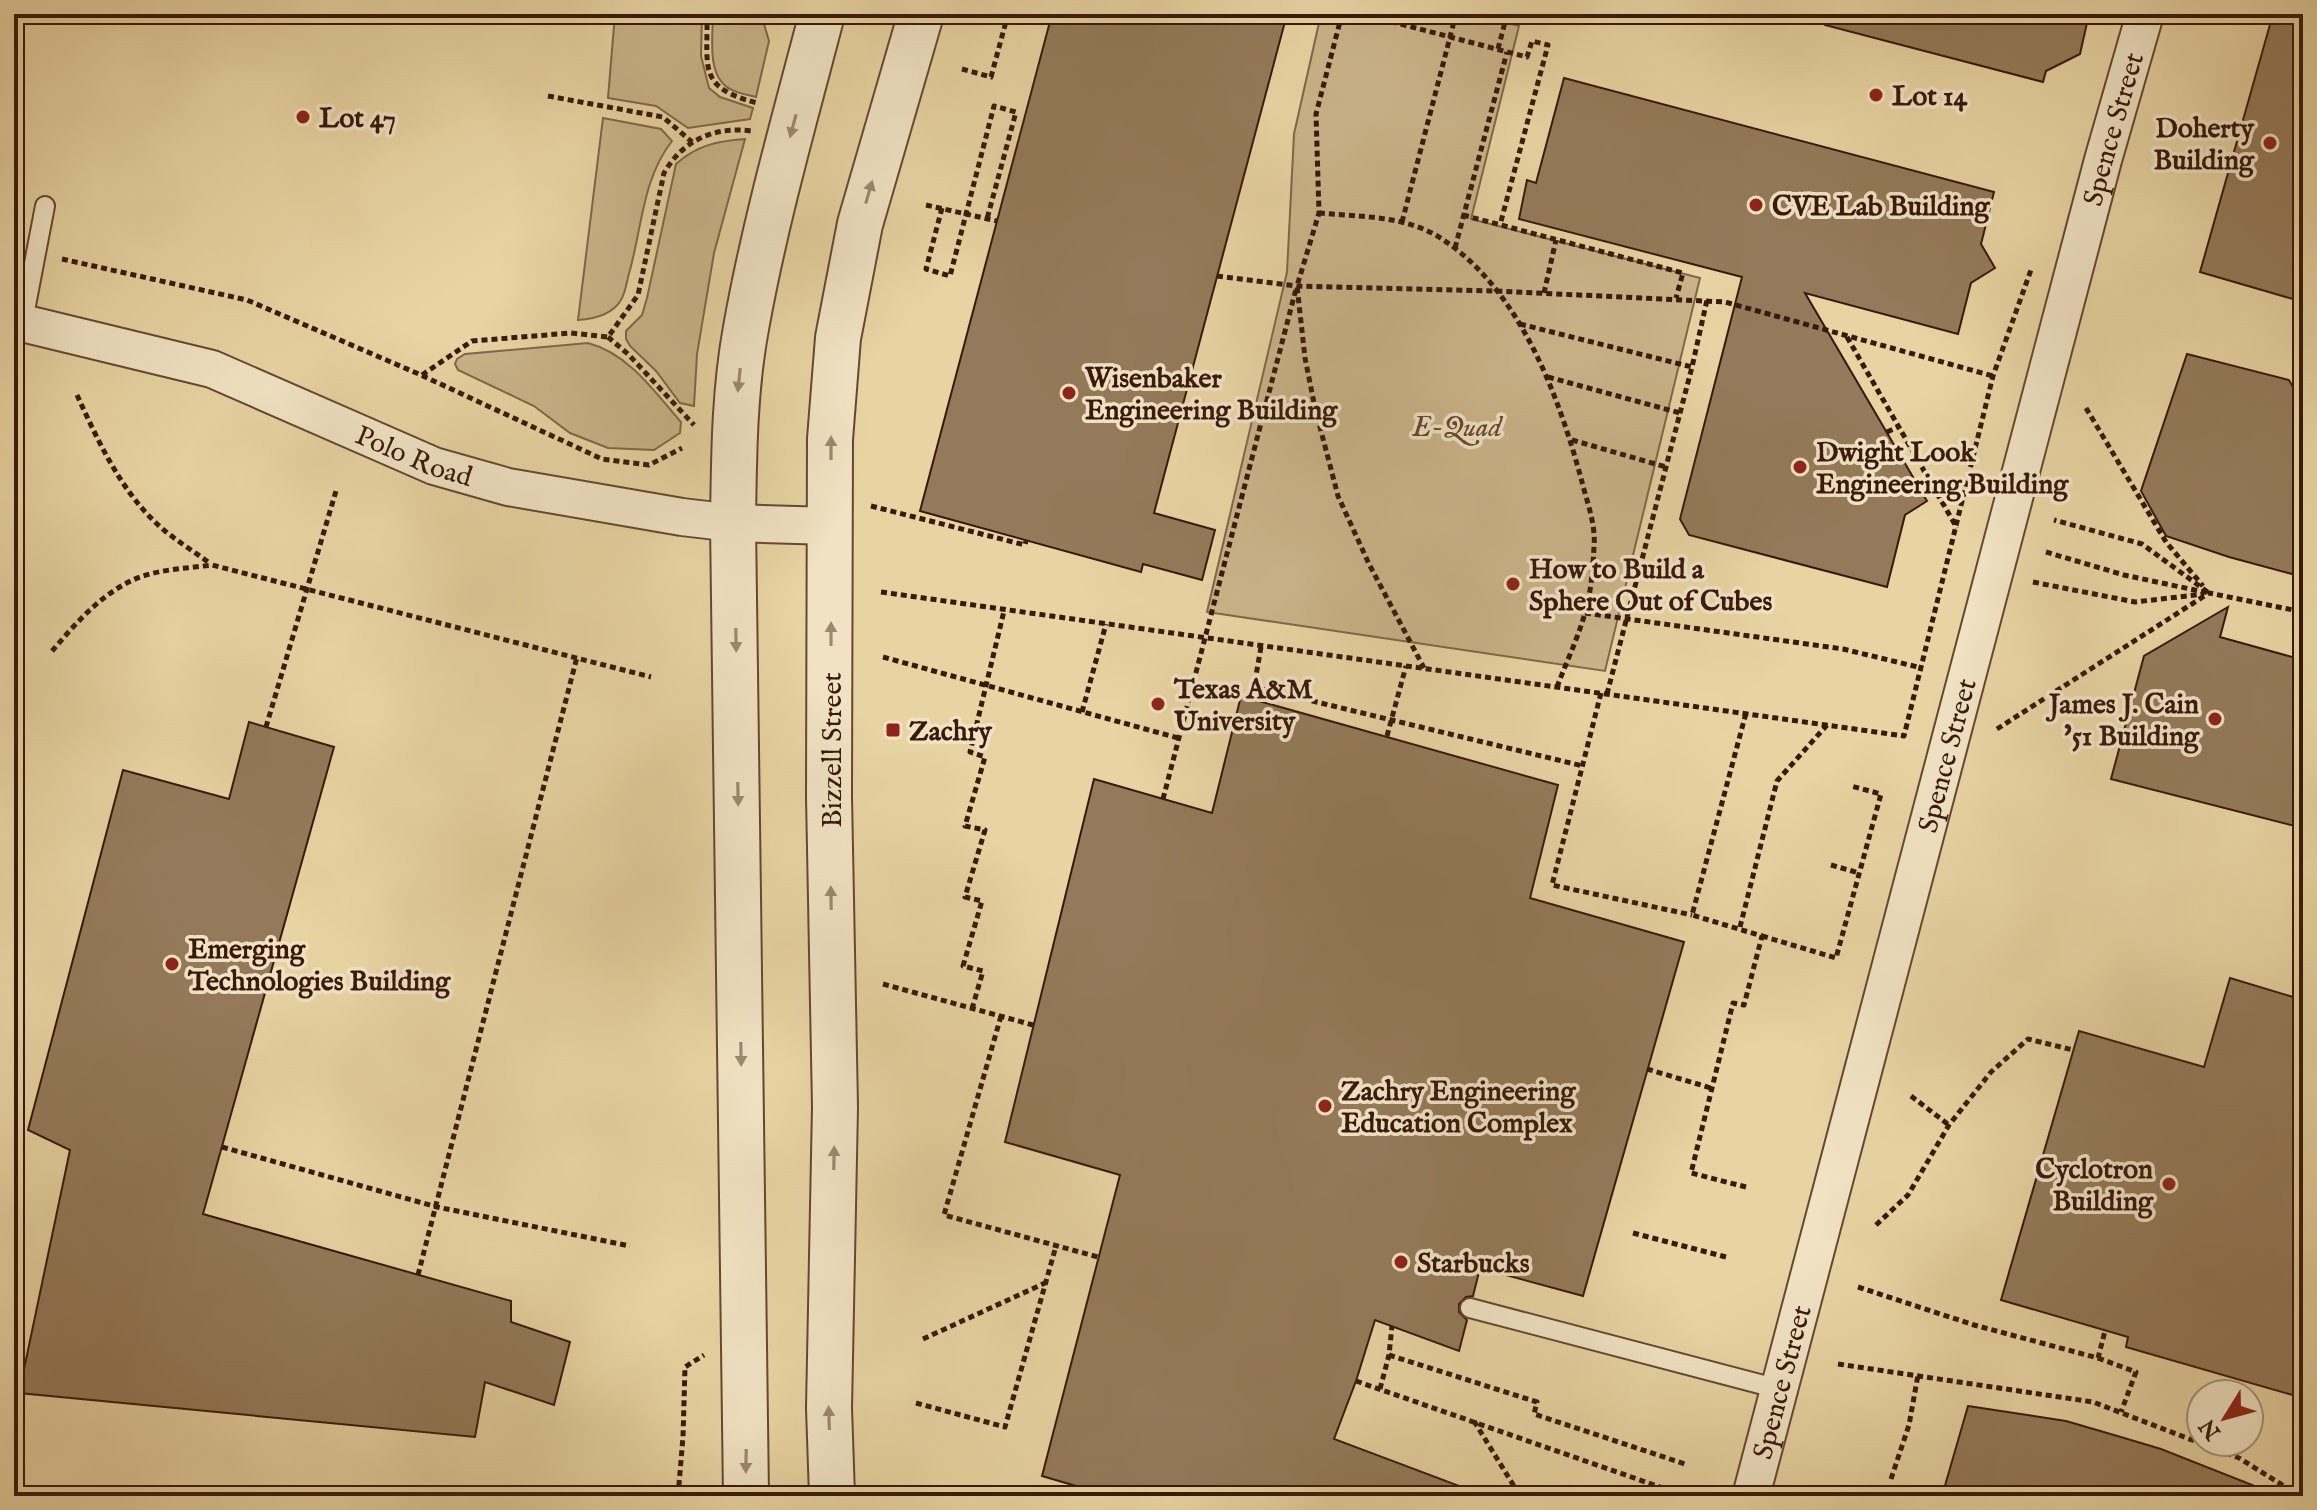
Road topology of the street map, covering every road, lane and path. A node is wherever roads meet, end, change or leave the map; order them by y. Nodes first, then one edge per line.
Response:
1 (707, 14) edge
2 (822, 14) edge
3 (921, 14) edge
4 (1008, 14) edge
5 (1342, 14) edge
6 (1362, 14) edge
7 (1456, 14) edge
8 (1501, 14) edge
9 (1829, 14) edge
10 (2145, 14) edge
11 (1826, 23) dead end
12 (1450, 37) junction
13 (1498, 49) junction
14 (1507, 52) junction
15 (962, 69) dead end
16 (548, 96) dead end
17 (762, 105) dead end
18 (756, 131) dead end
19 (692, 142) junction
20 (926, 205) dead end
21 (45, 206) dead end
22 (942, 208) junction
23 (1319, 213) junction
24 (967, 214) junction
25 (1463, 215) junction
26 (987, 219) junction
27 (997, 221) dead end
28 (1402, 222) junction
29 (1500, 225) junction
30 (1556, 240) junction
31 (1455, 248) junction
32 (62, 259) dead end
33 (2033, 264) dead end
34 (1217, 276) dead end
35 (1297, 286) junction
36 (1496, 291) junction
37 (1544, 293) junction
38 (1676, 298) junction
39 (1707, 300) junction
40 (18, 321) edge
41 (1519, 324) junction
42 (1846, 336) junction
43 (608, 337) junction
44 (1692, 367) junction
45 (421, 375) junction
46 (1993, 376) junction
47 (1547, 377) junction
48 (77, 395) dead end
49 (2086, 408) dead end
50 (1680, 413) junction
51 (1898, 427) junction
52 (699, 430) dead end
53 (1887, 432) dead end
54 (1571, 440) junction
55 (682, 448) dead end
56 (1666, 468) junction
57 (336, 491) dead end
58 (870, 506) dead end
59 (2054, 520) dead end
60 (733, 523) junction
61 (831, 526) junction
62 (1957, 528) junction
63 (1026, 541) dead end
64 (2046, 552) dead end
65 (212, 565) junction
66 (2033, 582) dead end
67 (307, 590) junction
68 (881, 592) dead end
69 (2209, 593) junction
70 (1004, 611) junction
71 (2303, 612) edge
72 (1585, 613) junction
73 (1627, 621) junction
74 (1106, 624) junction
75 (1206, 637) junction
76 (1261, 647) junction
77 (52, 651) dead end
78 (577, 657) junction
79 (883, 657) dead end
80 (1406, 666) junction
81 (1922, 668) junction
82 (1424, 669) junction
83 (651, 677) dead end
84 (987, 686) junction
85 (1557, 687) junction
86 (1604, 694) junction
87 (1082, 712) junction
88 (1746, 713) junction
89 (1391, 720) junction
90 (1827, 725) junction
91 (266, 727) dead end
92 (1997, 729) dead end
93 (1387, 736) dead end
94 (1178, 738) junction
95 (1583, 766) junction
96 (1851, 786) dead end
97 (1163, 799) dead end
98 (1831, 865) dead end
99 (1859, 873) junction
100 (1692, 915) junction
101 (1740, 927) junction
102 (1762, 936) junction
103 (883, 984) dead end
104 (972, 1009) junction
105 (1001, 1016) junction
106 (1033, 1025) dead end
107 (2073, 1050) dead end
108 (1647, 1069) dead end
109 (1711, 1088) junction
110 (1911, 1096) dead end
111 (1949, 1125) junction
112 (222, 1147) dead end
113 (1746, 1187) dead end
114 (437, 1207) junction
115 (1876, 1225) dead end
116 (1633, 1233) dead end
117 (630, 1246) dead end
118 (1056, 1246) junction
119 (1098, 1257) dead end
120 (1726, 1257) dead end
121 (418, 1275) dead end
122 (1045, 1283) junction
123 (1858, 1287) dead end
124 (1470, 1308) dead end
125 (1392, 1326) dead end
126 (745, 1327) junction
127 (2105, 1331) dead end
128 (923, 1339) dead end
129 (1389, 1355) junction
130 (2098, 1358) junction
131 (1838, 1364) dead end
132 (1918, 1375) junction
133 (1356, 1381) dead end
134 (1380, 1389) junction
135 (1779, 1389) junction
136 (916, 1403) dead end
137 (2121, 1412) junction
138 (1473, 1420) junction
139 (1688, 1465) dead end
140 (1891, 1479) dead end
141 (1680, 1494) dead end
142 (678, 1496) edge
143 (746, 1496) edge
144 (832, 1496) edge
145 (1520, 1496) edge
146 (1751, 1496) edge
147 (2300, 1496) edge

1 - 17 path
2 -> 60 street
61 -> 3 street, Bizzell Street
4 - 15 path
5 - 23 path
6 - 12 path
7 - 12 path
8 - 13 path
9 - 11 path
10 - 135 street, Spence Street
12 - 13 path
12 - 28 path
13 - 14 path
14 - 25 path
14 - 29 path
16 - 19 path
18 - 19 path
19 - 43 path
20 - 22 path
21 - 40 lane
22 - 24 path
22 - 24 path
23 - 28 path
23 - 35 path
24 - 26 path
24 - 26 path
25 - 29 path
25 - 31 path
26 - 27 path
28 - 31 path
29 - 30 path
30 - 37 path
30 - 38 path
31 - 36 path
32 - 45 path
33 - 46 path
34 - 35 path
35 - 36 path
35 - 75 path
35 - 82 path
36 - 37 path
36 - 41 path
37 - 38 path
38 - 39 path
39 - 42 path
39 - 44 path
40 - 60 street, Polo Road
41 - 44 path
41 - 47 path
42 - 46 path
42 - 51 path
43 - 45 path
43 - 52 path
44 - 50 path
45 - 55 path
46 - 62 path
47 - 50 path
47 - 54 path
48 - 65 path
49 - 69 path
50 - 56 path
51 - 53 path
51 - 62 path
54 - 56 path
54 - 72 path
56 - 73 path
57 - 67 path
58 - 63 path
59 - 69 path
60 - 61 street, Polo Road
60 -> 126 street
144 -> 61 street, Bizzell Street
62 - 81 path
64 - 69 path
65 - 67 path
65 - 77 path
66 - 69 path
67 - 78 path
67 - 91 path
68 - 70 path
69 - 71 path
69 - 92 path
70 - 74 path
70 - 84 path
72 - 73 path
72 - 85 path
73 - 81 path
73 - 86 path
74 - 75 path
74 - 87 path
75 - 76 path
75 - 94 path
76 - 80 path
76 - 89 path
78 - 83 path
78 - 114 path
79 - 84 path
80 - 82 path
80 - 89 path
81 - 90 path
82 - 85 path
84 - 87 path
84 - 104 path
85 - 86 path
86 - 88 path
86 - 95 path
87 - 94 path
88 - 90 path
88 - 100 path
89 - 93 path
89 - 95 path
90 - 101 path
94 - 97 path
95 - 100 path
96 - 99 path
98 - 99 path
99 - 102 path
100 - 101 path
101 - 102 path
102 - 109 path
103 - 104 path
104 - 105 path
105 - 106 path
105 - 118 path
107 - 111 path
108 - 109 path
109 - 113 path
110 - 111 path
111 - 115 path
112 - 114 path
114 - 117 path
114 - 121 path
116 - 120 path
118 - 119 path
118 - 122 path
122 - 128 path
122 - 136 path
123 - 130 path
124 - 135 lane
125 - 129 path
126 - 142 path
126 -> 143 street
127 - 130 path
129 - 134 path
129 - 139 path
130 - 137 path
131 - 132 path
132 - 137 path
132 - 140 path
133 - 134 path
134 - 138 path
135 - 146 street, Spence Street
137 - 147 path
138 - 141 path
138 - 145 path

